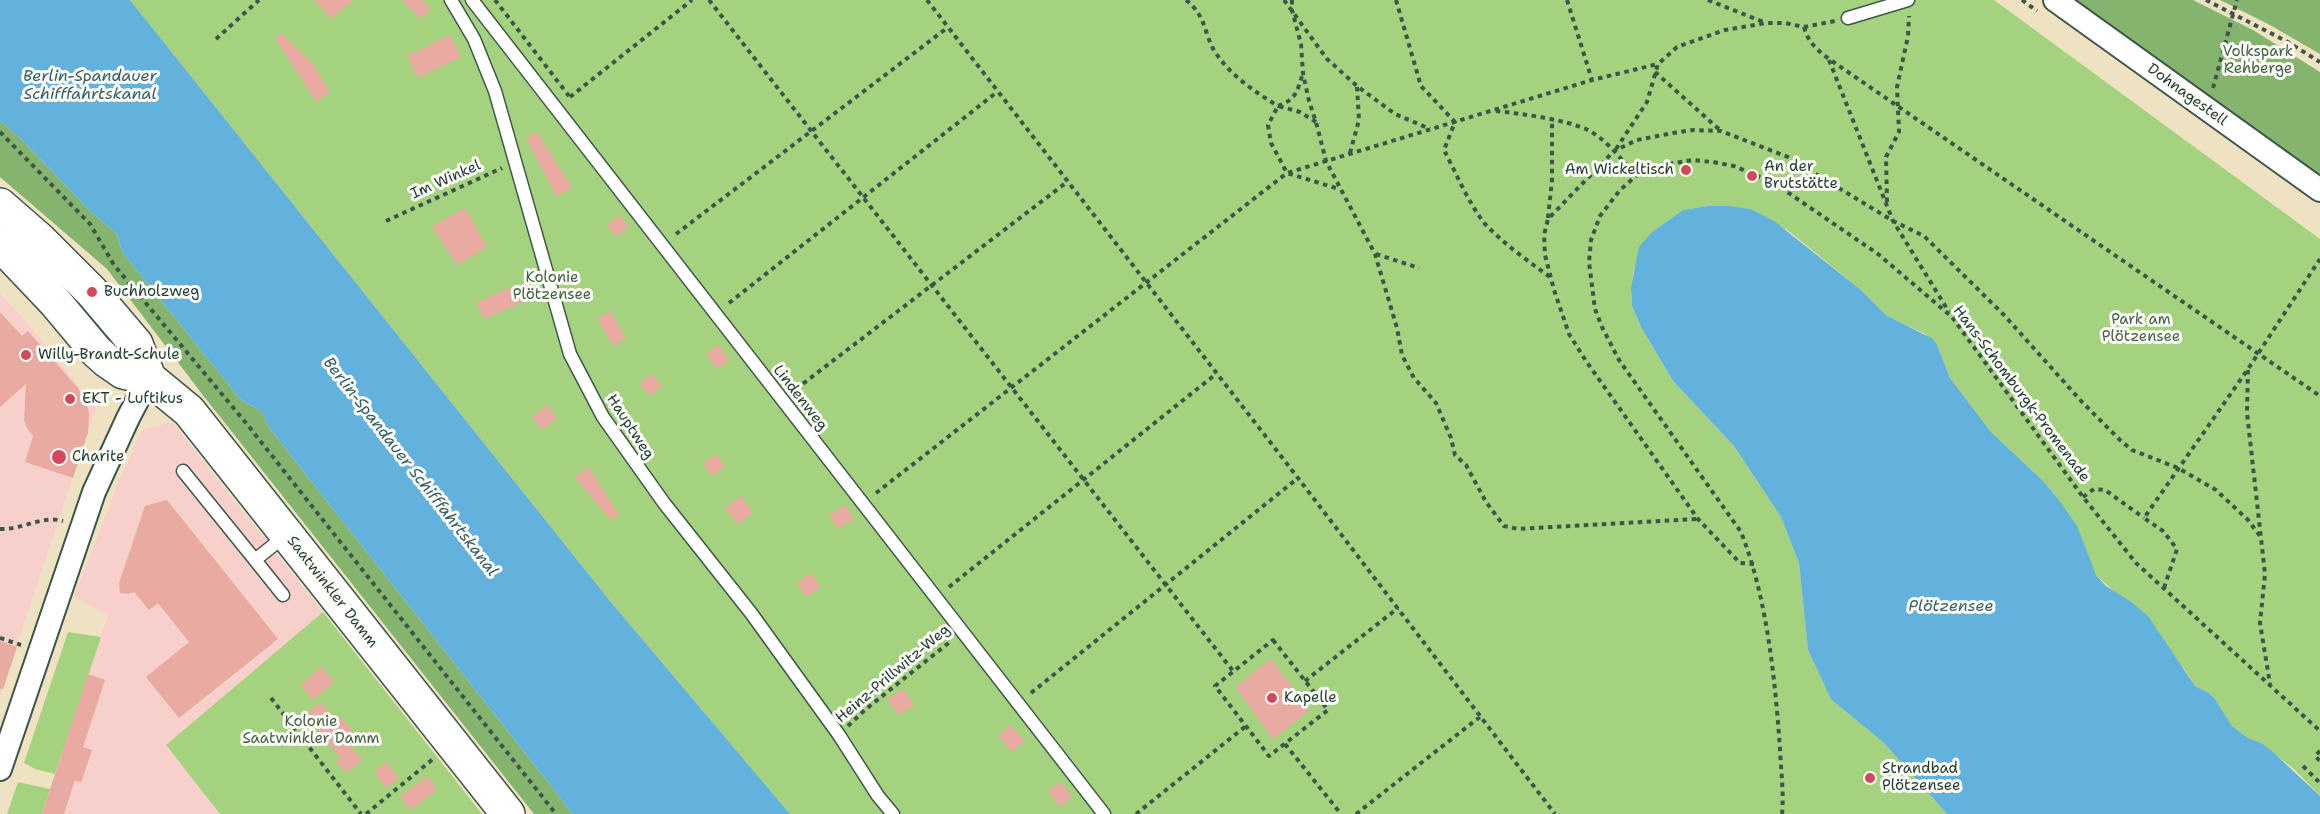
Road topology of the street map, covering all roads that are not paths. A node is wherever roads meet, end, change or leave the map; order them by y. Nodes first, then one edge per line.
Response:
1 (472, 0) edge
2 (2055, 0) edge
3 (457, 2) edge
4 (1909, 6) edge
5 (1848, 18) road end
6 (2320, 190) edge
7 (0, 205) edge
8 (0, 244) edge
9 (149, 378) junction
10 (183, 471) dead end
11 (287, 534) junction
12 (255, 560) junction
13 (283, 595) dead end
14 (0, 769) edge
15 (508, 814) edge
16 (893, 814) edge
17 (1104, 814) edge

1 - 17 lane, Lindenweg
2 - 6 street, Dohnagestell
3 - 16 lane, Hauptweg
4 - 5 lane
7 - 9 main road, Saatwinkler Damm
8 - 9 main road, Saatwinkler Damm
9 - 11 main road, Saatwinkler Damm
9 - 14 street
10 - 12 lane
11 - 12 lane
11 - 15 main road, Saatwinkler Damm
12 - 13 lane

